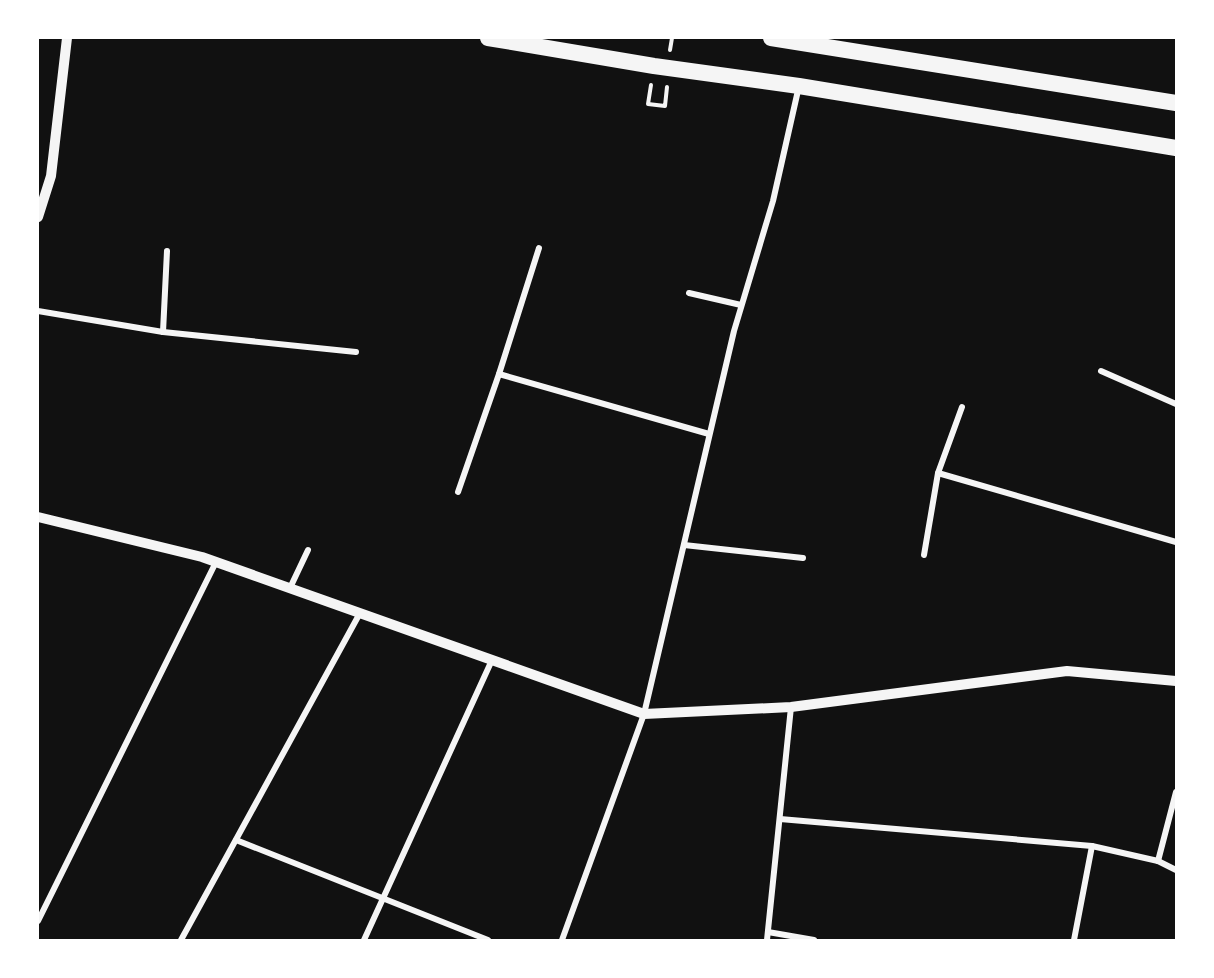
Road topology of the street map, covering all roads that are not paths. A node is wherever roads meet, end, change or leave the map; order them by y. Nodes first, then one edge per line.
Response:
1 (67, 38) edge
2 (488, 38) edge
3 (774, 38) edge
4 (799, 86) junction
5 (1176, 103) edge
6 (1176, 148) edge
7 (38, 217) edge
8 (539, 248) dead end
9 (167, 251) dead end
10 (689, 293) dead end
11 (741, 305) junction
12 (38, 311) edge
13 (163, 332) junction
14 (356, 352) dead end
15 (1101, 371) dead end
16 (499, 374) junction
17 (1176, 404) edge
18 (962, 407) dead end
19 (709, 434) junction
20 (938, 473) junction
21 (458, 492) dead end
22 (38, 518) edge
23 (1176, 542) edge
24 (684, 545) junction
25 (308, 550) dead end
26 (924, 555) dead end
27 (803, 558) dead end
28 (216, 562) junction
29 (290, 588) junction
30 (360, 613) junction
31 (492, 660) junction
32 (1176, 681) edge
33 (791, 707) junction
34 (644, 714) junction
35 (1176, 792) edge
36 (780, 819) junction
37 (236, 840) junction
38 (1092, 846) junction
39 (1158, 861) junction
40 (1176, 870) edge
41 (384, 900) junction
42 (38, 921) edge
43 (768, 932) junction
44 (181, 940) edge
45 (364, 940) edge
46 (488, 940) edge
47 (562, 940) edge
48 (767, 940) edge
49 (814, 940) edge
50 (1074, 940) edge

1 - 7 street
2 - 4 highway
3 - 5 highway
4 - 6 highway
4 - 11 street
8 - 16 street
9 - 13 street
10 - 11 street
11 - 19 street
12 - 13 street
13 - 14 street
15 - 17 street
16 - 19 street
16 - 21 street
18 - 20 street
19 - 24 street
20 - 23 street
20 - 26 street
22 - 28 street
24 - 27 street
24 - 34 street
25 - 29 street
28 - 29 street
28 - 42 street
29 - 30 street
30 - 31 street
30 - 37 street
31 - 34 street
31 - 41 street
32 - 33 street
33 - 34 street
33 - 36 street
34 - 47 street
35 - 39 street
36 - 38 street
36 - 43 street
37 - 41 street
37 - 44 street
38 - 39 street
38 - 50 street
39 - 40 street
41 - 45 street
41 - 46 street
43 - 48 street
43 - 49 street

